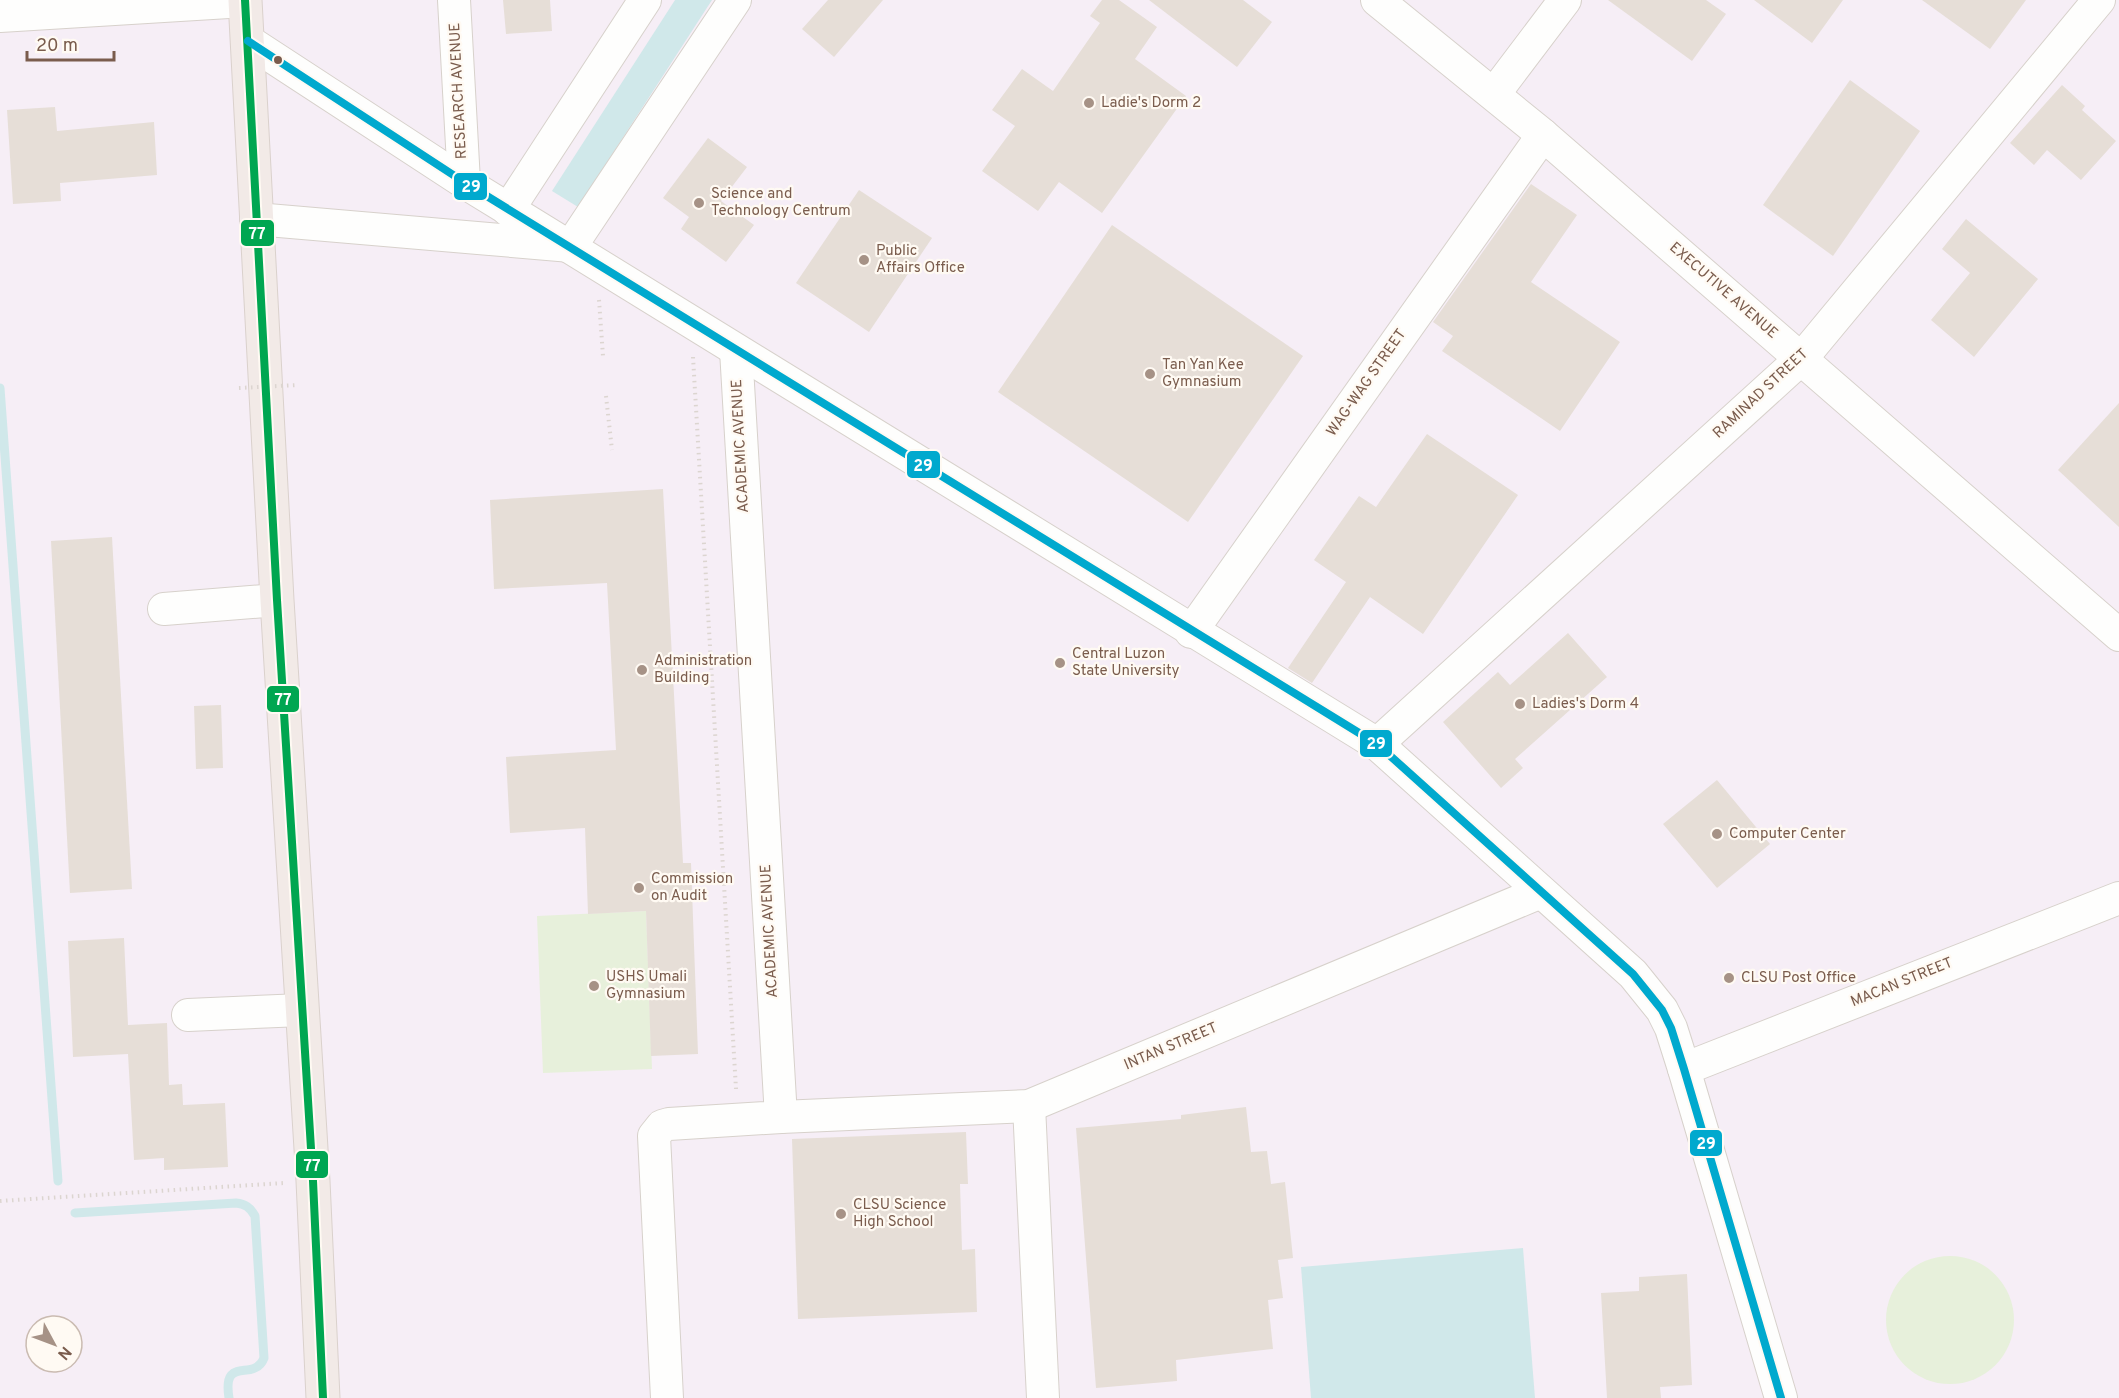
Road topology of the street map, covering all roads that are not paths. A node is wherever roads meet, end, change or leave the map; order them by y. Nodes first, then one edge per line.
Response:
1 (245, 0) edge
2 (454, 0) edge
3 (645, 0) edge
4 (735, 0) edge
5 (1377, 0) edge
6 (1565, 0) edge
7 (2099, 0) edge
8 (2106, 0) edge
9 (2119, 11) edge
10 (0, 16) edge
11 (248, 41) junction
12 (1494, 94) junction
13 (1543, 135) junction
14 (464, 182) junction
15 (508, 210) junction
16 (256, 219) junction
17 (571, 246) junction
18 (736, 350) junction
19 (1802, 358) junction
20 (277, 600) junction
21 (164, 609) dead end
22 (1191, 632) junction
23 (2119, 635) edge
24 (1377, 744) junction
25 (1541, 892) junction
26 (2119, 898) edge
27 (302, 1010) junction
28 (188, 1015) dead end
29 (1684, 1069) junction
30 (1029, 1106) junction
31 (781, 1118) junction
32 (323, 1398) edge
33 (667, 1398) edge
34 (1043, 1398) edge
35 (1781, 1398) edge

1 - 10 street
1 - 11 highway
2 - 14 street, RESEARCH AVENUE
3 - 15 street
4 - 17 street
5 - 12 street, EXECUTIVE AVENUE
6 - 12 street
7 - 19 street, RAMINAD STREET
8 - 9 street
11 - 14 street
11 - 16 highway
12 - 13 street, EXECUTIVE AVENUE
13 - 19 street, EXECUTIVE AVENUE
13 - 22 street, WAG-WAG STREET
14 - 15 street
15 - 17 street
16 - 17 street
16 - 20 highway
17 - 18 street
18 - 22 street
18 - 31 street, ACADEMIC AVENUE
19 - 23 street, EXECUTIVE AVENUE
19 - 24 street, RAMINAD STREET
20 - 21 street
20 - 27 highway
22 - 24 street
24 - 25 street
25 - 29 street
25 - 30 street, INTAN STREET
26 - 29 street, MACAN STREET
27 - 28 street
27 - 32 highway
29 - 35 street
30 - 31 street, INTAN STREET
30 - 34 street
31 - 33 street

